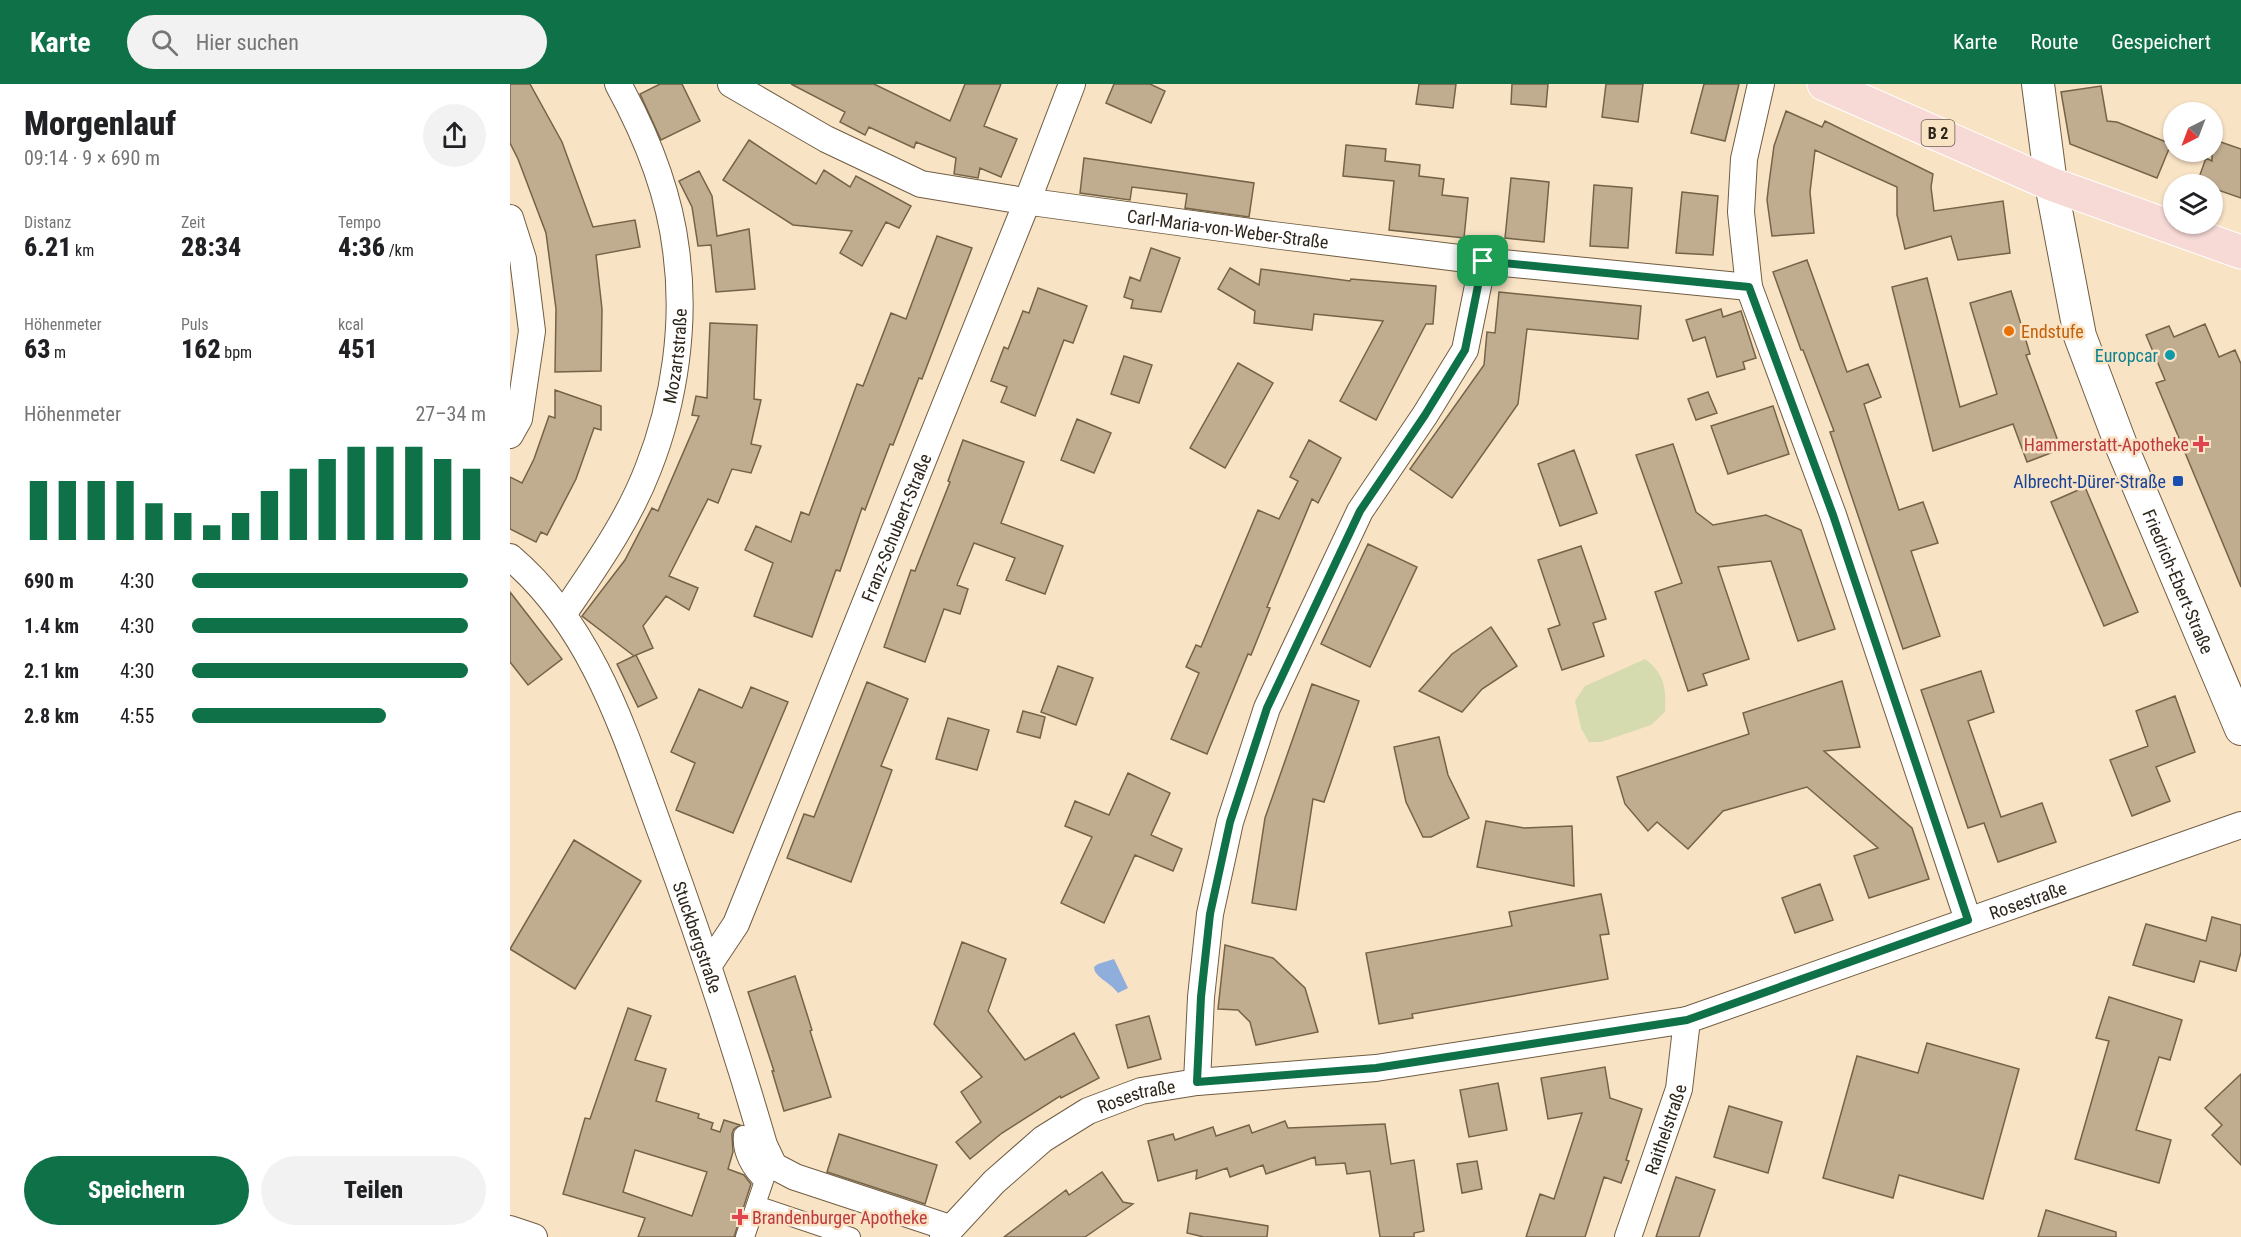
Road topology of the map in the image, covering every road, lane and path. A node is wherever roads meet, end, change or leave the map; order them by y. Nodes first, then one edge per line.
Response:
1 (618, 84) edge
2 (730, 84) edge
3 (1072, 84) edge
4 (1761, 84) edge
5 (1824, 84) edge
6 (2038, 84) edge
7 (2051, 184) junction
8 (1027, 202) junction
9 (510, 218) edge
10 (2241, 252) edge
11 (1483, 261) junction
12 (1749, 287) junction
13 (510, 435) edge
14 (510, 557) edge
15 (564, 613) junction
16 (2241, 729) edge
17 (2241, 825) edge
18 (1968, 920) junction
19 (708, 966) junction
20 (1687, 1020) junction
21 (1197, 1082) junction
22 (743, 1135) dead end
23 (756, 1204) junction
24 (510, 1229) edge
25 (946, 1233) edge
26 (840, 1235) edge
27 (534, 1237) edge
28 (745, 1237) edge
29 (1628, 1237) edge

1 - 15 street, Mozartstraße
2 - 8 street, Carl-Maria-von-Weber-Straße
3 - 8 street, Franz-Schubert-Straße
4 - 12 street
5 - 7 main road, B 2
6 - 7 street, Friedrich-Ebert-Straße
7 - 10 main road, B 2
7 - 16 street, Friedrich-Ebert-Straße
8 - 11 street, Carl-Maria-von-Weber-Straße
8 - 19 street, Franz-Schubert-Straße
9 - 13 street
11 - 12 street, Carl-Maria-von-Weber-Straße
11 - 21 street
12 - 18 street
14 - 15 street, Stuckbergstraße
15 - 19 street, Stuckbergstraße
17 - 18 street, Rosestraße
18 - 20 street, Rosestraße
19 - 25 street, Stuckbergstraße
20 - 21 street, Rosestraße
20 - 29 street, Raithelstraße
21 - 25 street, Rosestraße
22 - 23 street
23 - 26 street
23 - 28 street
24 - 27 street

